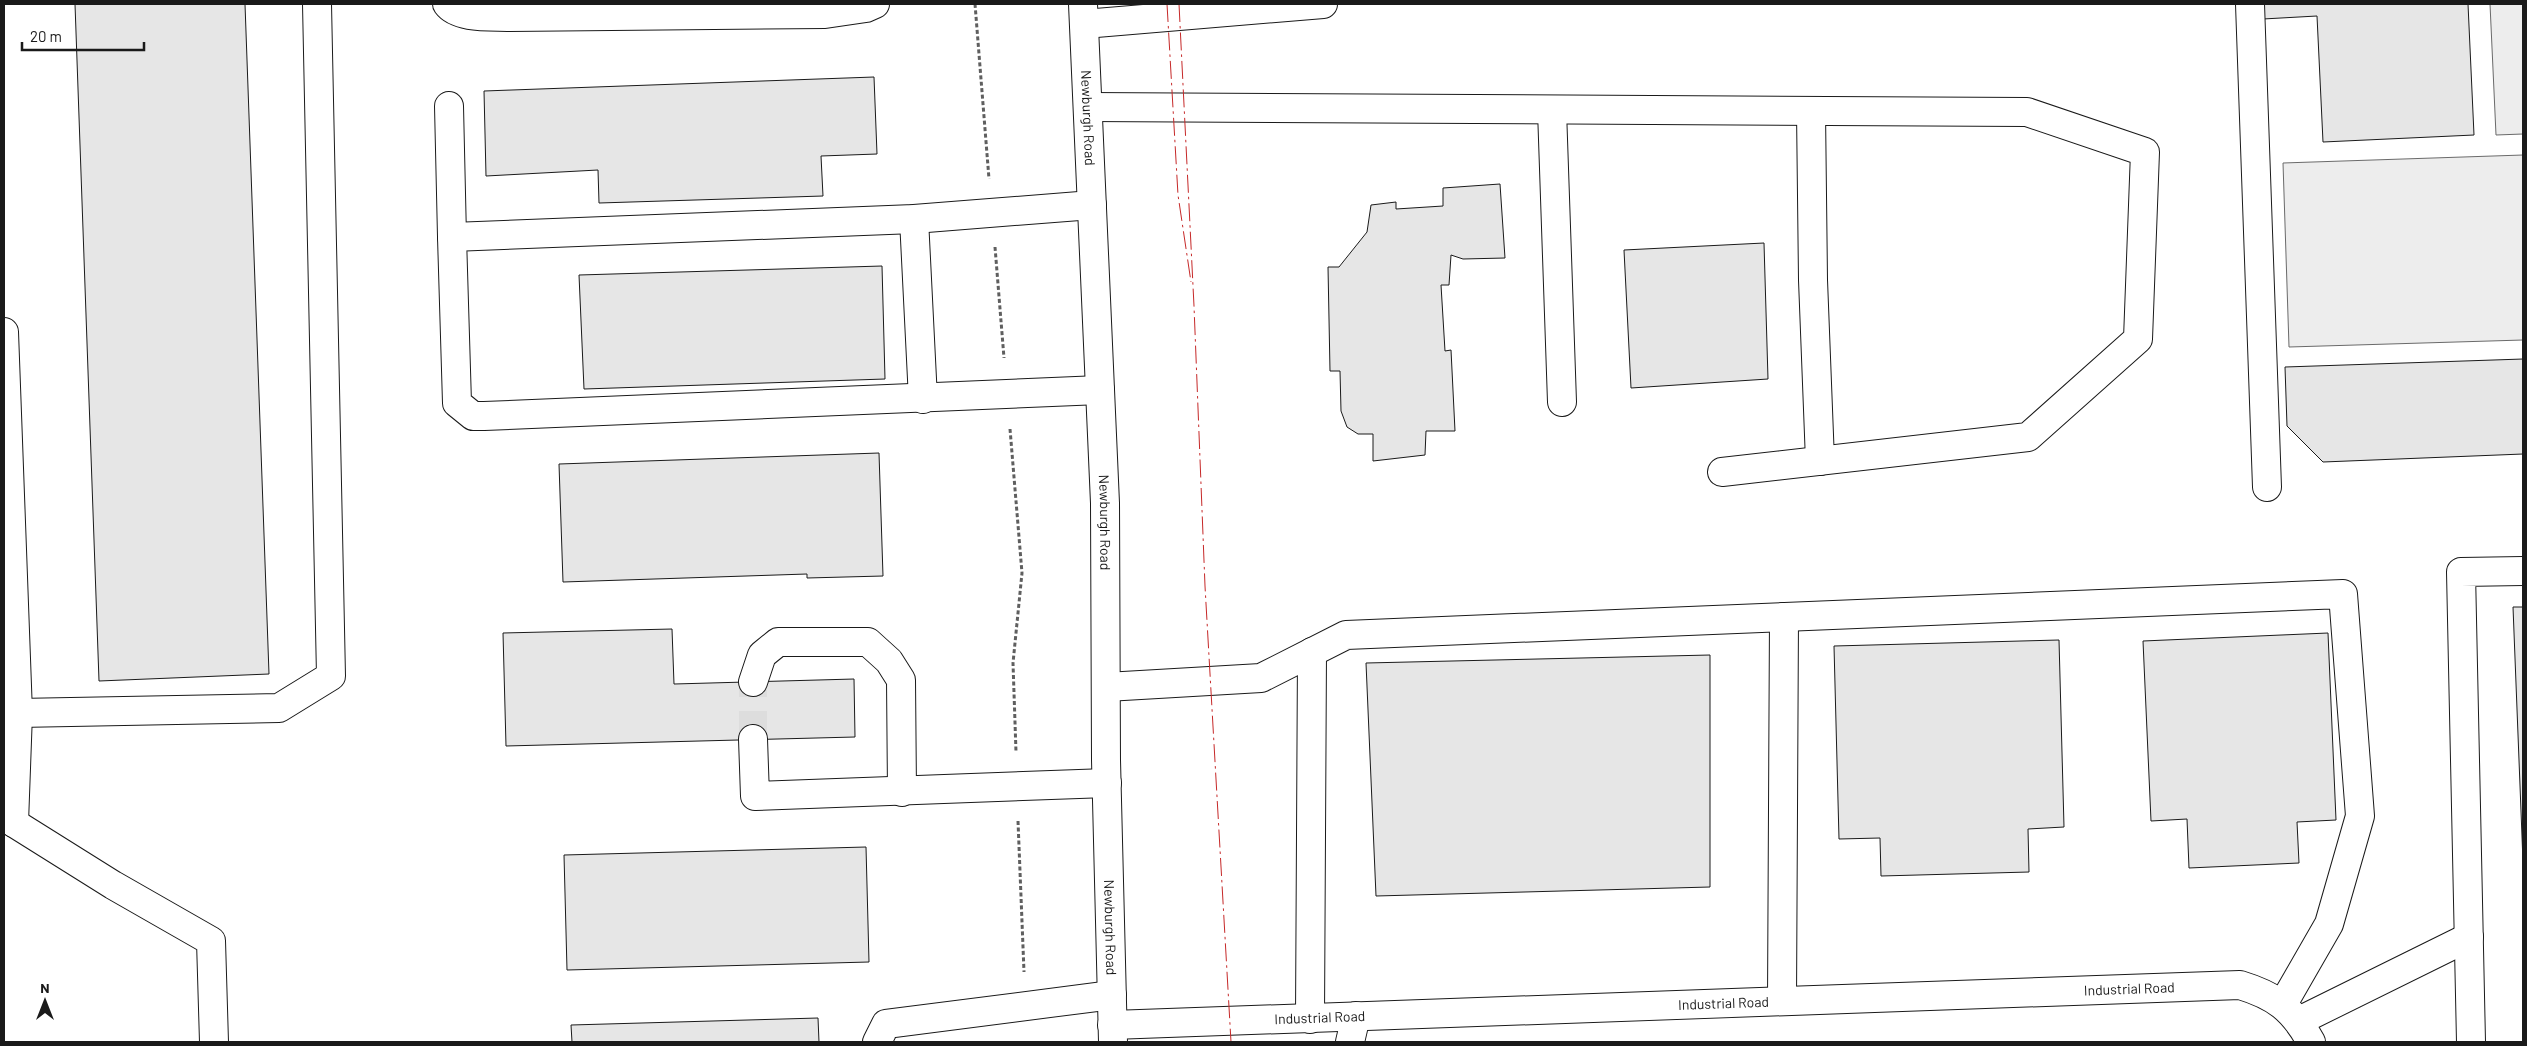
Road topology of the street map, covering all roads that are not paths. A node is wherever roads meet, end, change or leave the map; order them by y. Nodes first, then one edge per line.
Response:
1 (317, 4) edge
2 (447, 4) edge
3 (875, 4) edge
4 (1323, 4) edge
5 (2250, 4) edge
6 (1252, 7) edge
7 (1084, 14) edge
8 (450, 106) dead end
9 (1088, 107) junction
10 (1552, 110) junction
11 (1811, 111) junction
12 (1092, 205) junction
13 (914, 219) junction
14 (452, 237) junction
15 (4, 332) edge
16 (1100, 390) junction
17 (923, 399) junction
18 (1562, 402) dead end
19 (1820, 461) junction
20 (1722, 472) dead end
21 (2267, 487) dead end
22 (2523, 570) edge
23 (1784, 617) junction
24 (1312, 652) junction
25 (753, 682) tunnel mouth
26 (1106, 687) junction
27 (11, 713) edge
28 (753, 739) tunnel mouth
29 (1107, 783) junction
30 (902, 792) junction
31 (9, 826) edge
32 (2469, 937) junction
33 (1112, 995) junction
34 (1782, 1002) junction
35 (1310, 1018) junction
36 (2298, 1023) edge
37 (1353, 1029) edge
38 (1112, 1034) edge
39 (214, 1042) edge
40 (877, 1042) edge
41 (2471, 1042) edge

1 - 27 street
2 - 3 street
4 - 6 street
5 - 21 street
6 - 7 street
7 - 9 street, Newburgh Road
8 - 14 street
9 - 10 street
9 - 12 street, Newburgh Road
10 - 11 street
10 - 18 street
11 - 19 street
11 - 19 street
12 - 13 street
12 - 16 street, Newburgh Road
13 - 14 street
13 - 17 street
14 - 17 street
15 - 27 street
16 - 17 street
16 - 26 street, Newburgh Road
19 - 20 street
22 - 32 street
23 - 24 street
23 - 34 street
23 - 36 street
24 - 26 street
24 - 35 street
25 - 30 street
26 - 29 street, Newburgh Road
27 - 31 street
28 - 30 street
29 - 30 street
29 - 33 street, Newburgh Road
31 - 39 street
32 - 36 street
32 - 41 street
33 - 38 street, Newburgh Road
33 - 40 street
34 - 36 street, Industrial Road
34 - 37 street, Industrial Road
35 - 37 street, Industrial Road
35 - 38 street, Industrial Road

